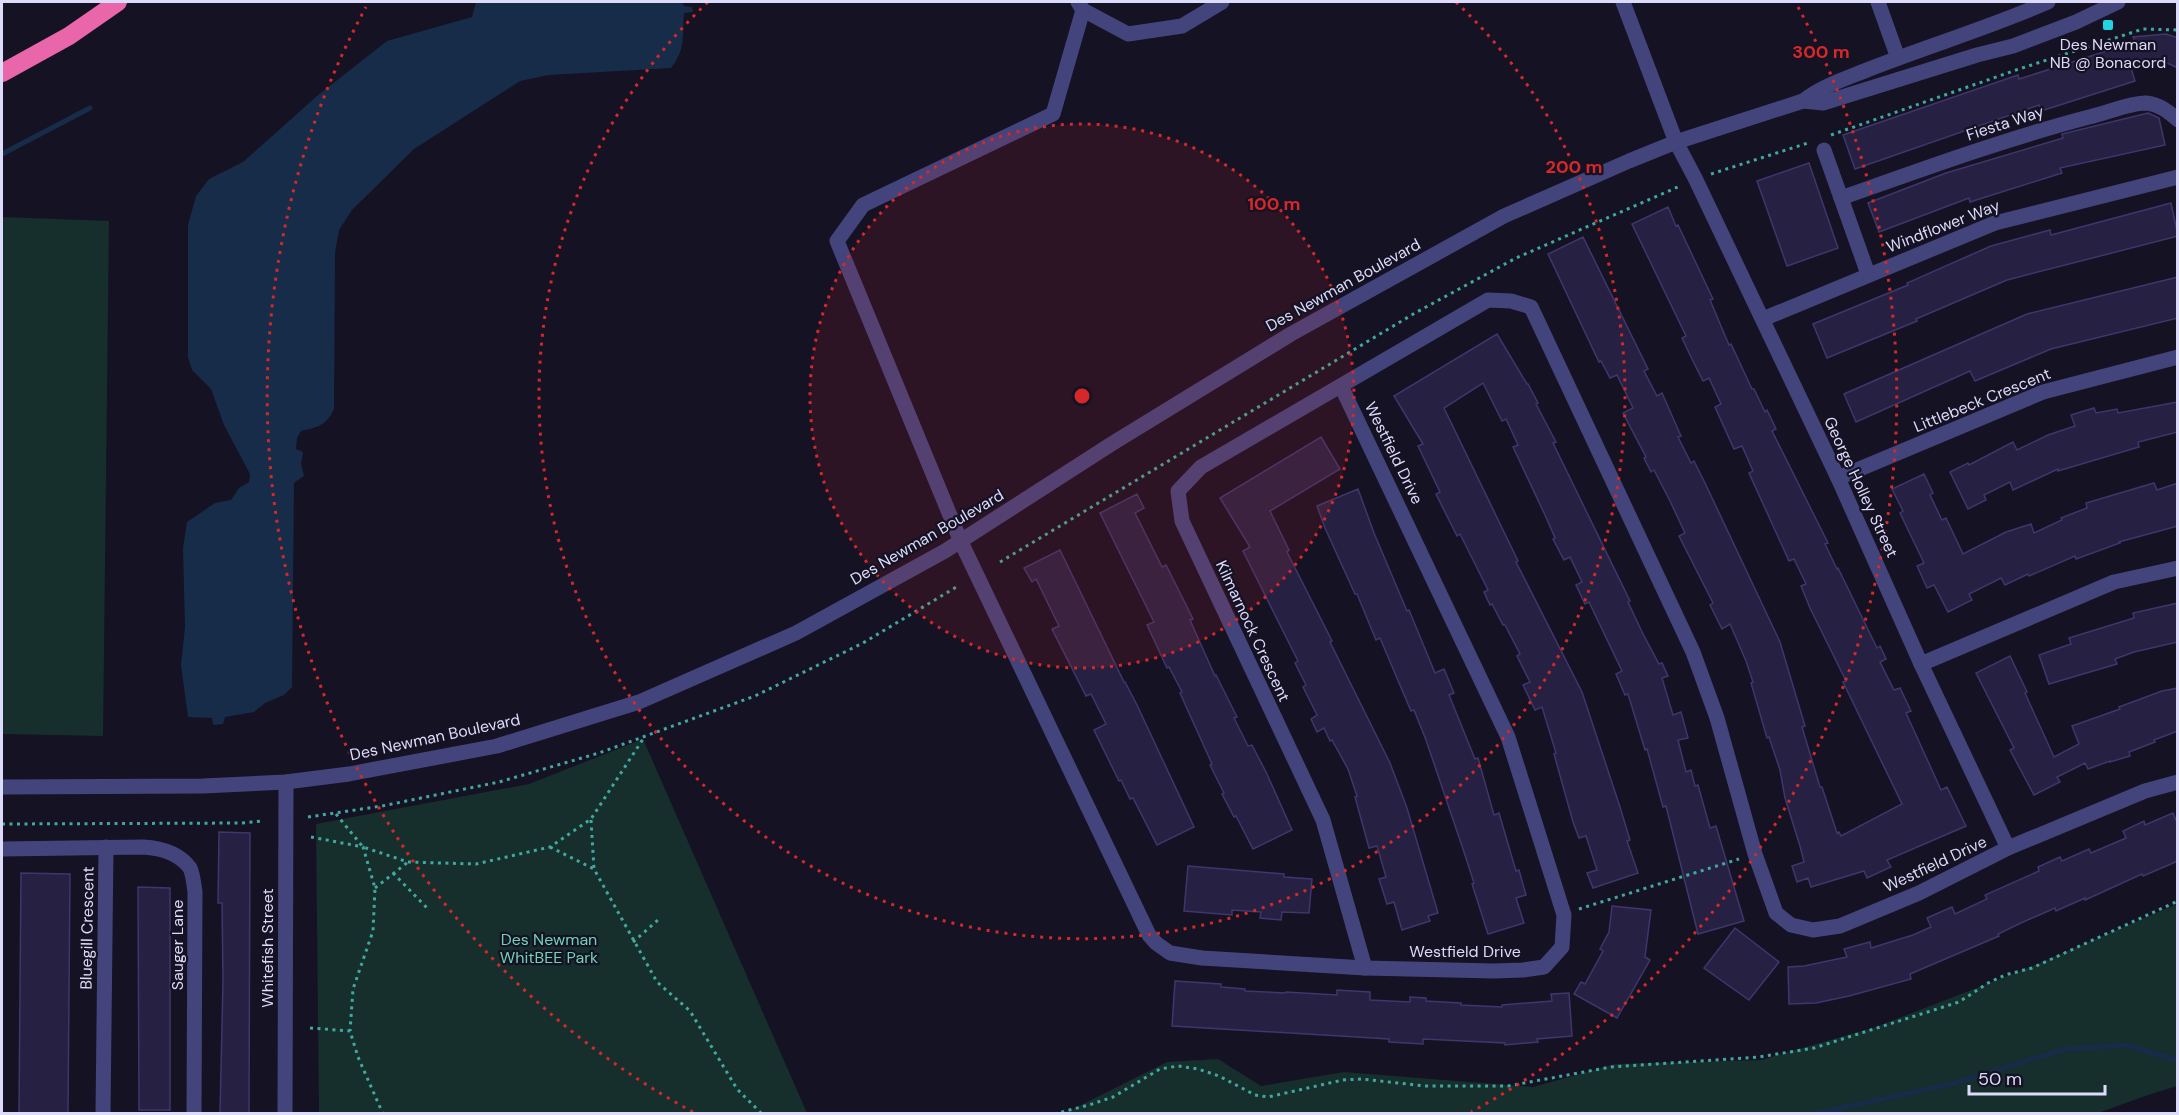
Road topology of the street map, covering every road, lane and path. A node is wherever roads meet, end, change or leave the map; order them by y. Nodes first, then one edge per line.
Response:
1 (118, 2) edge
2 (1222, 2) edge
3 (1623, 2) edge
4 (1878, 2) edge
5 (2048, 2) edge
6 (2118, 2) edge
7 (1081, 6) edge
8 (2178, 30) edge
9 (1898, 58) junction
10 (2, 73) edge
11 (1803, 101) junction
12 (2178, 120) edge
13 (1676, 142) junction
14 (1822, 142) junction
15 (1722, 171) dead end
16 (2178, 177) edge
17 (1674, 190) dead end
18 (1841, 198) junction
19 (1868, 274) junction
20 (1763, 319) junction
21 (2178, 357) edge
22 (1341, 386) junction
23 (1838, 478) junction
24 (961, 542) junction
25 (1000, 562) dead end
26 (2178, 568) edge
27 (958, 586) dead end
28 (1921, 664) junction
29 (643, 739) dead end
30 (286, 782) junction
31 (2178, 782) edge
32 (2, 787) edge
33 (336, 813) junction
34 (308, 816) dead end
35 (591, 819) junction
36 (262, 821) dead end
37 (2, 824) edge
38 (311, 837) dead end
39 (106, 847) junction
40 (363, 847) junction
41 (550, 847) junction
42 (2008, 848) junction
43 (2, 849) edge
44 (1755, 854) junction
45 (408, 862) junction
46 (594, 869) junction
47 (393, 873) junction
48 (375, 888) junction
49 (2178, 901) edge
50 (429, 910) dead end
51 (1564, 915) junction
52 (658, 920) dead end
53 (633, 942) junction
54 (1365, 968) junction
55 (310, 1028) dead end
56 (350, 1031) junction
57 (103, 1113) edge
58 (194, 1113) edge
59 (285, 1113) edge
60 (383, 1113) edge
61 (762, 1113) edge
62 (1054, 1113) edge

1 - 10 highway
2 - 7 street
3 - 13 street, George Holley Street
4 - 9 street
5 - 9 street, Des Newman Boulevard
6 - 11 street, Des Newman Boulevard
7 - 24 street, Westfield Drive
8 - 14 path
9 - 11 street, Des Newman Boulevard
11 - 13 street, Des Newman Boulevard
12 - 18 street, Fiesta Way
13 - 20 street, George Holley Street
13 - 24 street, Des Newman Boulevard
14 - 15 path
14 - 18 street
16 - 19 street, Windflower Way
17 - 25 path
18 - 19 street
19 - 20 street, Windflower Way
20 - 23 street, George Holley Street
21 - 23 street, Littlebeck Crescent
22 - 44 street, Westfield Drive
22 - 51 street, Westfield Drive
22 - 54 street, Kilmarnock Crescent
23 - 28 street, George Holley Street
24 - 30 street, Des Newman Boulevard
24 - 54 street, Westfield Drive
26 - 28 street
27 - 33 path
28 - 42 street, George Holley Street
29 - 35 path
30 - 32 street, Des Newman Boulevard
30 - 59 street, Whitefish Street
31 - 42 street, Westfield Drive
33 - 34 path
33 - 40 path
35 - 41 path
35 - 46 path
36 - 37 path
38 - 40 path
39 - 43 street, Bluegill Crescent
39 - 57 street, Bluegill Crescent
39 - 58 street, Sauger Lane
40 - 45 path
40 - 48 path
41 - 45 path
41 - 46 path
42 - 44 street, Westfield Drive
44 - 51 path
45 - 47 path
46 - 53 path
47 - 48 path
47 - 50 path
48 - 56 path
49 - 62 path
51 - 54 street, Westfield Drive
52 - 53 path
53 - 61 path
55 - 56 path
56 - 60 path

